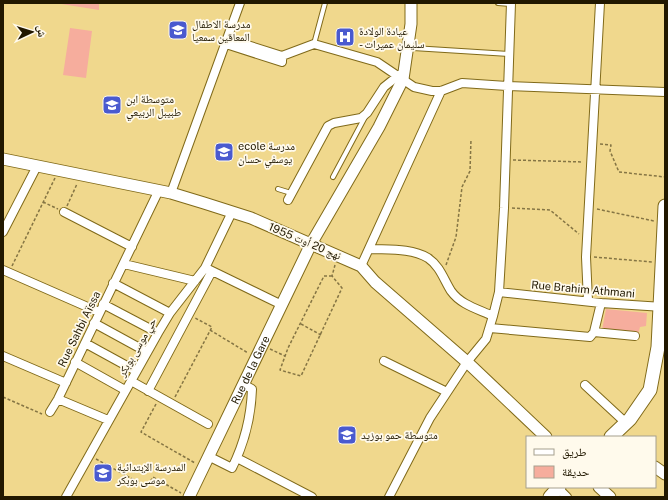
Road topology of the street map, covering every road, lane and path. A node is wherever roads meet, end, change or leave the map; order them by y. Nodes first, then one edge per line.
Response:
1 (240, 3) edge
2 (325, 3) edge
3 (411, 3) edge
4 (498, 3) edge
5 (511, 3) edge
6 (600, 3) edge
7 (227, 42) junction
8 (314, 44) junction
9 (413, 48) dead end
10 (509, 54) junction
11 (401, 77) junction
12 (507, 86) junction
13 (595, 89) junction
14 (441, 91) junction
15 (665, 92) edge
16 (367, 113) junction
17 (471, 138) dead end
18 (592, 143) junction
19 (505, 160) junction
20 (4, 161) edge
21 (591, 162) junction
22 (37, 166) junction
23 (58, 171) junction
24 (80, 176) junction
25 (333, 177) dead end
26 (665, 177) edge
27 (278, 189) dead end
28 (158, 192) junction
29 (171, 193) junction
30 (289, 196) joint
31 (43, 202) junction
32 (665, 206) edge
33 (504, 208) junction
34 (589, 208) junction
35 (64, 212) junction
36 (232, 212) junction
37 (664, 223) junction
38 (3, 232) edge
39 (587, 240) junction
40 (311, 244) junction
41 (132, 247) junction
42 (370, 249) junction
43 (338, 256) junction
44 (586, 257) junction
45 (662, 263) junction
46 (124, 264) junction
47 (361, 266) junction
48 (208, 269) junction
49 (6, 271) edge
50 (442, 274) junction
51 (332, 276) junction
52 (194, 281) junction
53 (113, 283) junction
54 (499, 292) junction
55 (588, 301) junction
56 (601, 303) junction
57 (282, 305) junction
58 (662, 307) edge
59 (101, 308) junction
60 (170, 313) junction
61 (189, 315) junction
62 (493, 316) junction
63 (94, 323) junction
64 (301, 324) junction
65 (490, 328) junction
66 (210, 330) junction
67 (594, 332) junction
68 (158, 333) junction
69 (321, 336) junction
70 (635, 336) dead end
71 (85, 343) junction
72 (263, 345) junction
73 (661, 351) edge
74 (147, 352) junction
75 (3, 356) edge
76 (285, 356) junction
77 (257, 357) junction
78 (384, 361) dead end
79 (75, 362) junction
80 (467, 362) junction
81 (136, 371) junction
82 (131, 381) junction
83 (66, 383) junction
84 (243, 384) junction
85 (585, 385) dead end
86 (125, 390) junction
87 (148, 391) junction
88 (447, 392) junction
89 (3, 398) edge
90 (160, 398) junction
91 (58, 399) junction
92 (171, 404) junction
93 (50, 412) joint
94 (108, 420) junction
95 (626, 423) junction
96 (208, 424) dead end
97 (545, 436) edge
98 (613, 436) edge
99 (89, 455) junction
100 (208, 456) junction
101 (237, 458) junction
102 (202, 467) junction
103 (656, 468) edge
104 (665, 474) edge
105 (600, 488) edge
106 (66, 497) edge
107 (189, 497) edge
108 (312, 497) edge
109 (389, 497) edge
110 (610, 497) edge

1 - 7 street
2 - 8 lane
3 - 11 street, Rue de la Gare
4 - 5 lane
5 - 10 street
6 - 13 street
7 - 8 street
7 - 29 street
8 - 11 street
9 - 10 lane
10 - 12 street
11 - 14 street
11 - 16 street
11 - 40 street, Rue de la Gare
12 - 13 street
12 - 14 street
12 - 19 street
13 - 15 street
13 - 18 street
14 - 42 street
16 - 25 lane
16 - 30 street
17 - 50 path
18 - 21 street
18 - 26 path
19 - 21 path
19 - 33 street
20 - 22 street, نهج 20 أوت 1955
21 - 34 street
22 - 23 street, نهج 20 أوت 1955
22 - 38 street
23 - 24 street, نهج 20 أوت 1955
23 - 31 path
24 - 28 street, نهج 20 أوت 1955
24 - 35 path
27 - 30 lane
28 - 29 street, نهج 20 أوت 1955
28 - 41 street, Rue Sahbi Aïssa
29 - 36 street, نهج 20 أوت 1955
31 - 35 path
31 - 49 path
32 - 37 main road
33 - 39 path
33 - 54 street
34 - 37 path
34 - 39 street
35 - 41 street
36 - 40 street, نهج 20 أوت 1955
36 - 48 street, حي موسى بوبكر
37 - 45 main road
39 - 44 street
40 - 43 street, نهج 20 أوت 1955
40 - 57 street, Rue de la Gare
41 - 46 street, Rue Sahbi Aïssa
42 - 47 street
42 - 50 street
43 - 47 street, نهج 20 أوت 1955
43 - 51 path
44 - 45 path
44 - 55 street
45 - 58 main road
46 - 52 street
46 - 53 street, Rue Sahbi Aïssa
47 - 80 street, نهج 20 أوت 1955
48 - 52 street, حي موسى بوبكر
48 - 57 street
48 - 61 street
49 - 59 street
50 - 62 street
51 - 64 path
51 - 69 path
52 - 60 street, حي موسى بوبكر
53 - 59 street, Rue Sahbi Aïssa
53 - 60 street
54 - 55 street, Rue Brahim Athmani
54 - 62 street
55 - 56 street, Rue Brahim Athmani
56 - 58 street, Rue Brahim Athmani
56 - 67 street
57 - 72 street, Rue de la Gare
58 - 73 main road
59 - 63 street, Rue Sahbi Aïssa
59 - 68 street
60 - 68 street, حي موسى بوبكر
61 - 66 path
61 - 87 street
62 - 65 street
63 - 71 street, Rue Sahbi Aïssa
63 - 74 street
64 - 69 path
64 - 76 path
65 - 67 street
65 - 80 street
66 - 77 path
66 - 92 path
67 - 70 street
68 - 74 street, حي موسى بوبكر
69 - 76 path
71 - 79 street, Rue Sahbi Aïssa
71 - 81 street
72 - 76 path
72 - 77 street, Rue de la Gare
73 - 95 main road
74 - 81 street, حي موسى بوبكر
75 - 83 street
77 - 84 street, Rue de la Gare
78 - 88 street
79 - 83 street, Rue Sahbi Aïssa
79 - 86 street
80 - 88 street
80 - 97 street, نهج 20 أوت 1955
81 - 82 street, حي موسى بوبكر
82 - 86 street, حي موسى بوبكر
82 - 87 street
83 - 91 street, Rue Sahbi Aïssa
84 - 100 street, Rue de la Gare
84 - 101 street
85 - 95 street
86 - 94 street, حي موسى بوبكر
87 - 90 street
88 - 109 street
89 - 93 path
90 - 92 street
90 - 102 path
91 - 93 street, Rue Sahbi Aïssa
91 - 94 street
92 - 96 street
94 - 99 street, حي موسى بوبكر
95 - 98 main road
99 - 106 street, حي موسى بوبكر
99 - 107 path
100 - 101 street
100 - 102 street, Rue de la Gare
101 - 108 street
102 - 107 street, Rue de la Gare
103 - 104 street
105 - 110 street

